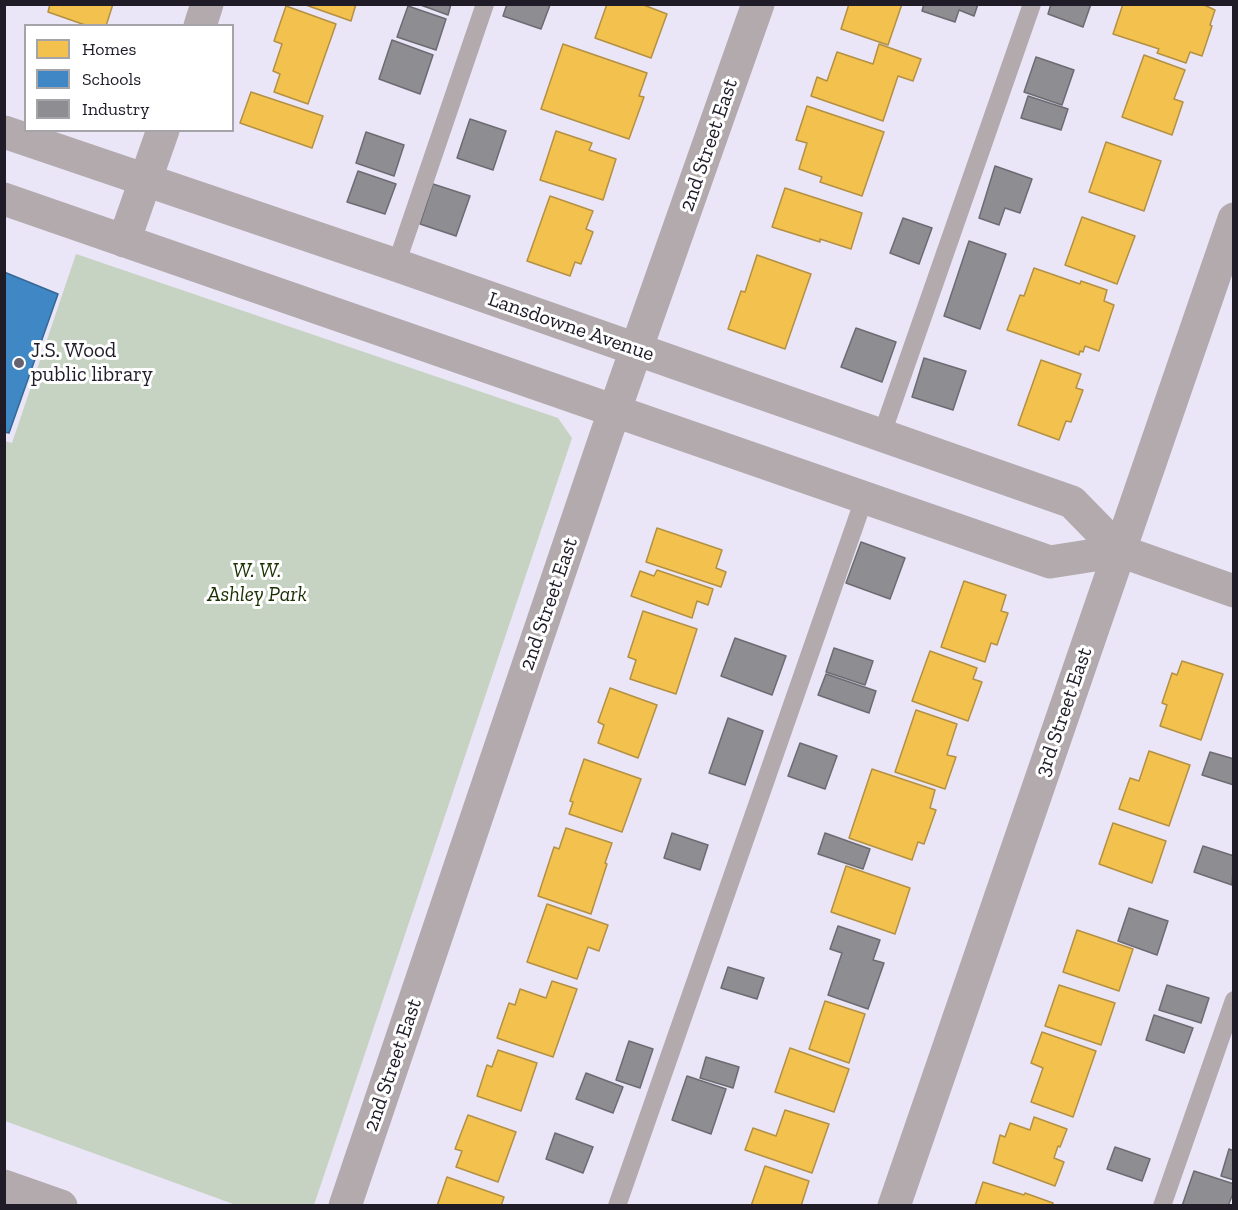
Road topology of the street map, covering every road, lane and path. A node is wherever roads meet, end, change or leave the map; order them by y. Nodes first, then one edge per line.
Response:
1 (207, 4) edge
2 (485, 4) edge
3 (758, 4) edge
4 (1032, 4) edge
5 (201, 24) edge
6 (4, 132) edge
7 (162, 132) edge
8 (146, 180) junction
9 (4, 200) edge
10 (1233, 219) edge
11 (124, 241) junction
12 (396, 265) junction
13 (638, 350) junction
14 (615, 411) junction
15 (882, 434) junction
16 (865, 496) junction
17 (1119, 551) junction
18 (1233, 591) edge
19 (1233, 1000) edge
20 (4, 1186) edge
21 (61, 1206) edge
22 (345, 1206) edge
23 (617, 1206) edge
24 (894, 1206) edge
25 (1162, 1206) edge

1 - 5 street
2 - 12 lane
3 - 13 street, 2nd Street East
4 - 15 lane
6 - 8 street, Lansdowne Avenue
7 - 8 street
8 - 11 street
8 - 12 street, Lansdowne Avenue
9 - 11 street, Lansdowne Avenue
10 - 17 street, 3rd Street East
11 - 14 street, Lansdowne Avenue
12 - 13 street, Lansdowne Avenue
13 - 14 street, 2nd Street East
13 - 15 street, Lansdowne Avenue
14 - 16 street, Lansdowne Avenue
14 - 22 street, 2nd Street East
15 - 17 street, Lansdowne Avenue
16 - 17 street, Lansdowne Avenue
16 - 23 lane
17 - 18 street, Lansdowne Avenue
17 - 24 street, 3rd Street East
19 - 25 lane
20 - 21 street

